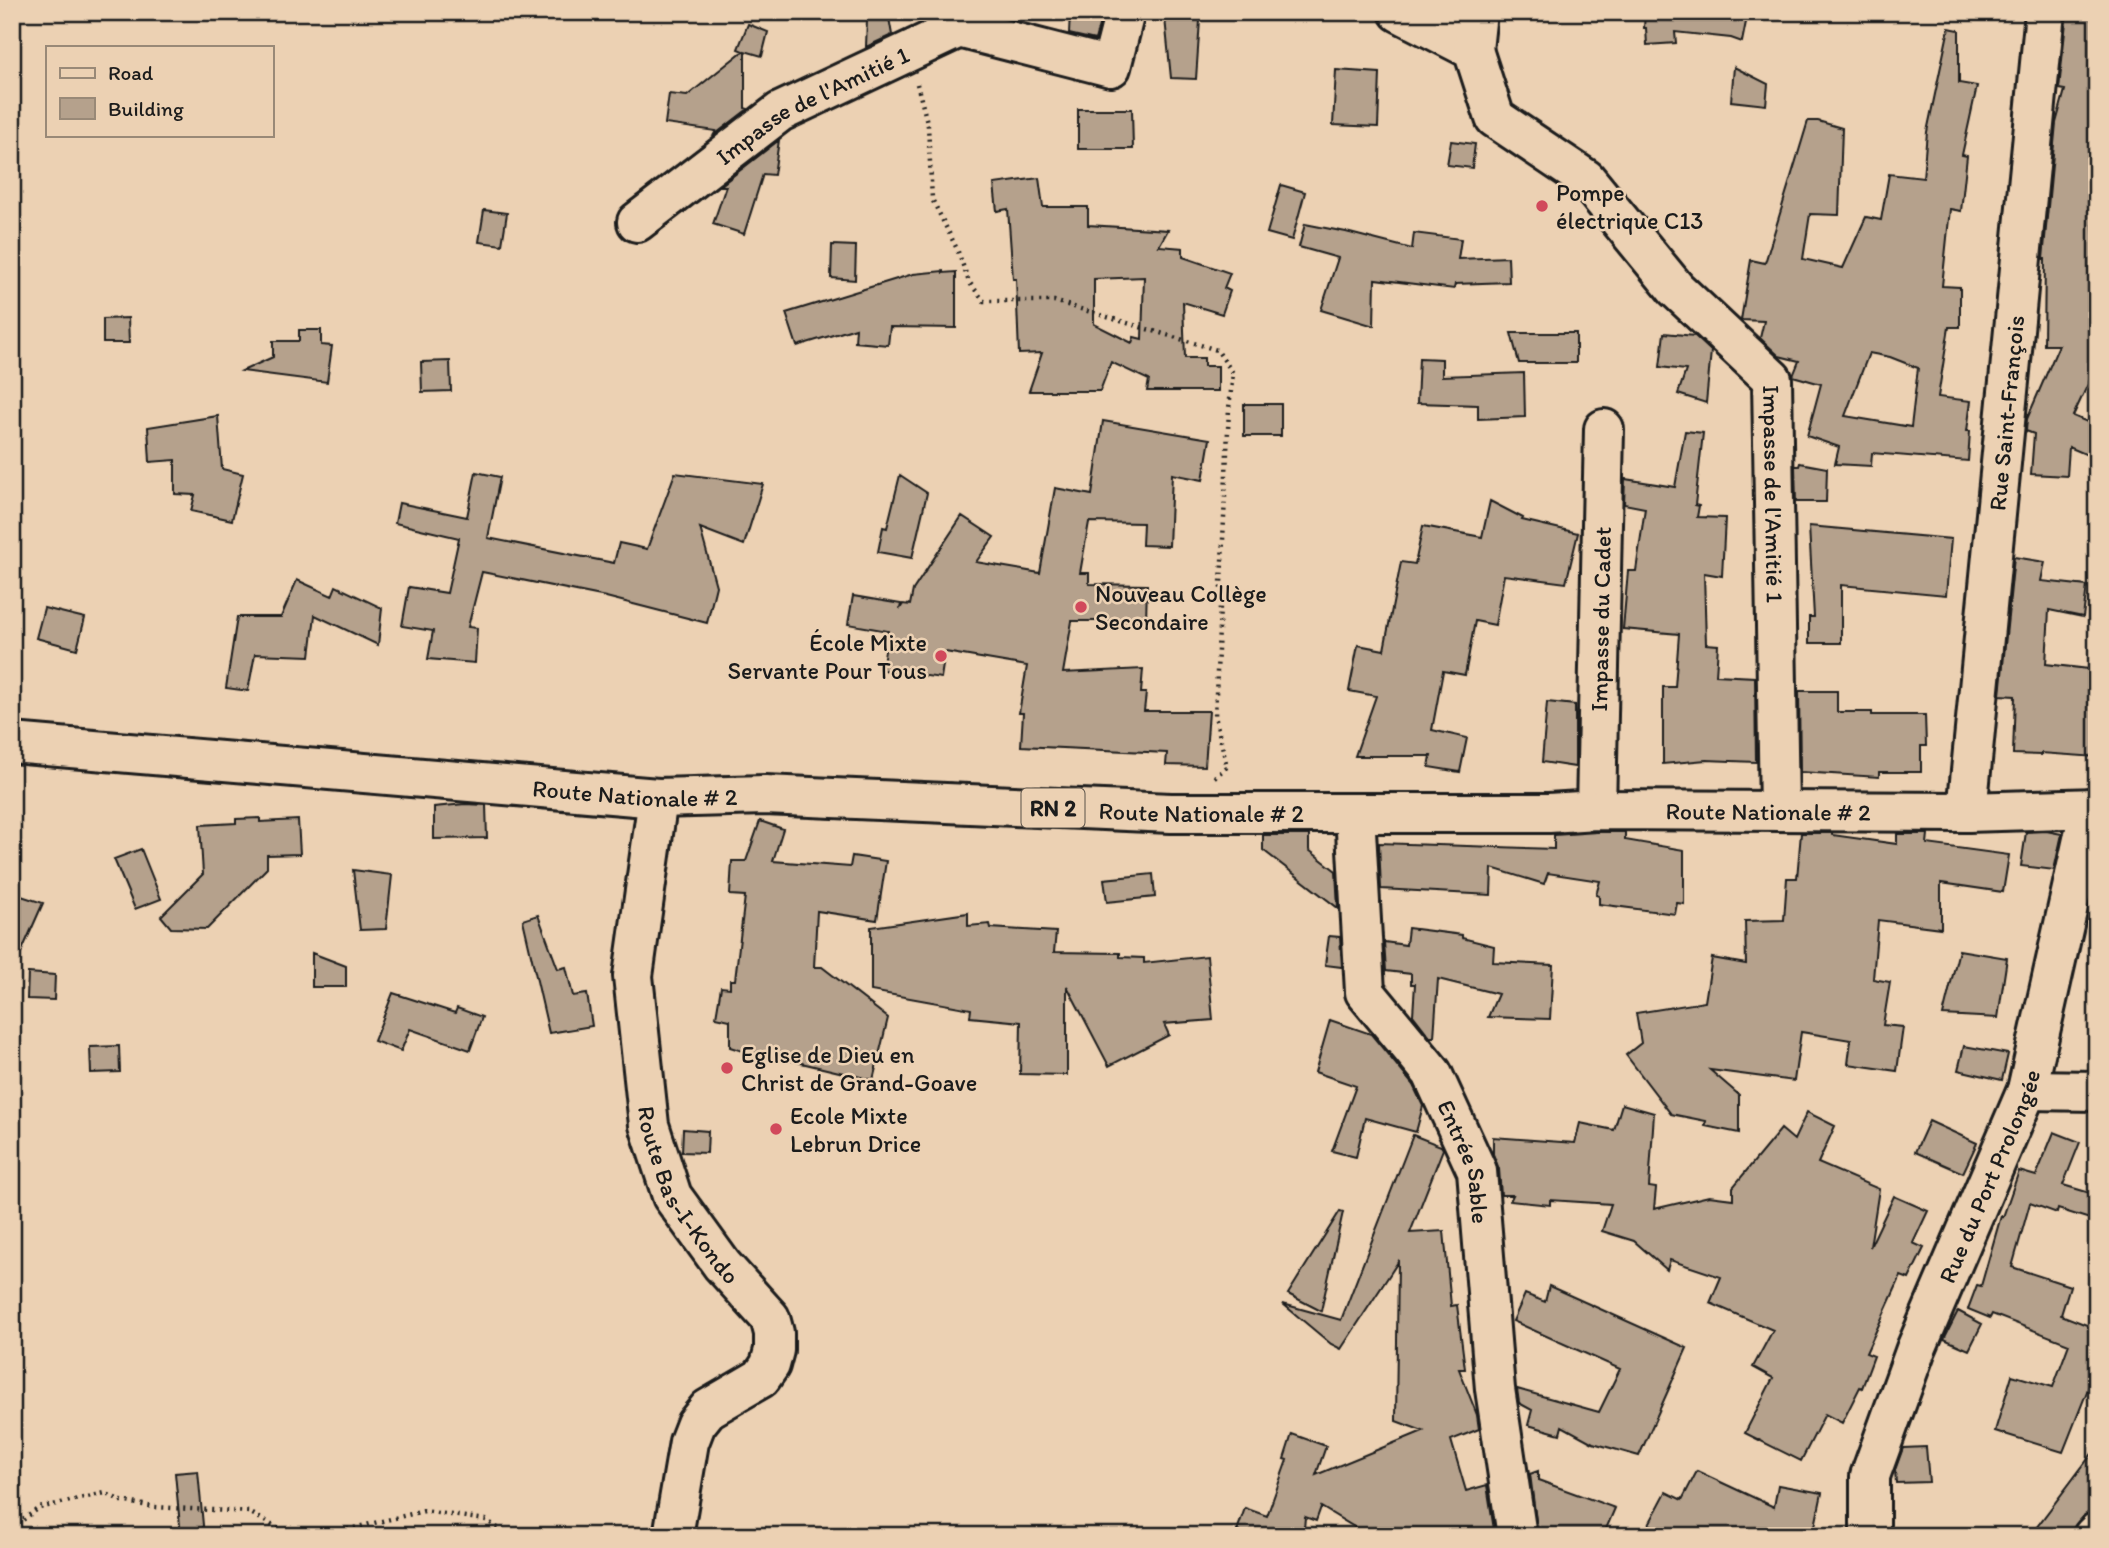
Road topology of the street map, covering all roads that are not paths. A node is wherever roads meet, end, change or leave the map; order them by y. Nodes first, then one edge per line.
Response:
1 (1125, 12) edge
2 (1399, 12) edge
3 (1477, 12) edge
4 (2045, 12) edge
5 (1473, 50) junction
6 (637, 222) dead end
7 (1604, 429) dead end
8 (12, 743) edge
9 (658, 797) junction
10 (2093, 808) edge
11 (1596, 810) junction
12 (1779, 811) junction
13 (1967, 812) junction
14 (1355, 813) junction
15 (2027, 1090) junction
16 (2097, 1091) edge
17 (2097, 1532) edge
18 (673, 1536) edge
19 (1517, 1536) edge
20 (1870, 1536) edge
21 (2093, 1536) edge

1 - 6 street, Impasse de l'Amitié 1
2 - 5 street
3 - 5 street
4 - 13 street, Rue Saint-François
5 - 12 street, Impasse de l'Amitié 1
7 - 11 street, Impasse du Cadet
8 - 9 street, Route Nationale # 2 / RN 2
9 - 14 street, Route Nationale # 2 / RN 2
9 - 18 street, Route Bas-I-Kondo
10 - 13 street, Route Nationale # 2 / RN 2
10 - 15 street, Rue du Port Prolongée
11 - 12 street, Route Nationale # 2 / RN 2
11 - 14 street, Route Nationale # 2 / RN 2
12 - 13 street, Route Nationale # 2 / RN 2
14 - 19 street, Entrée Sable
15 - 16 street
15 - 20 street, Rue du Port Prolongée
17 - 21 street

